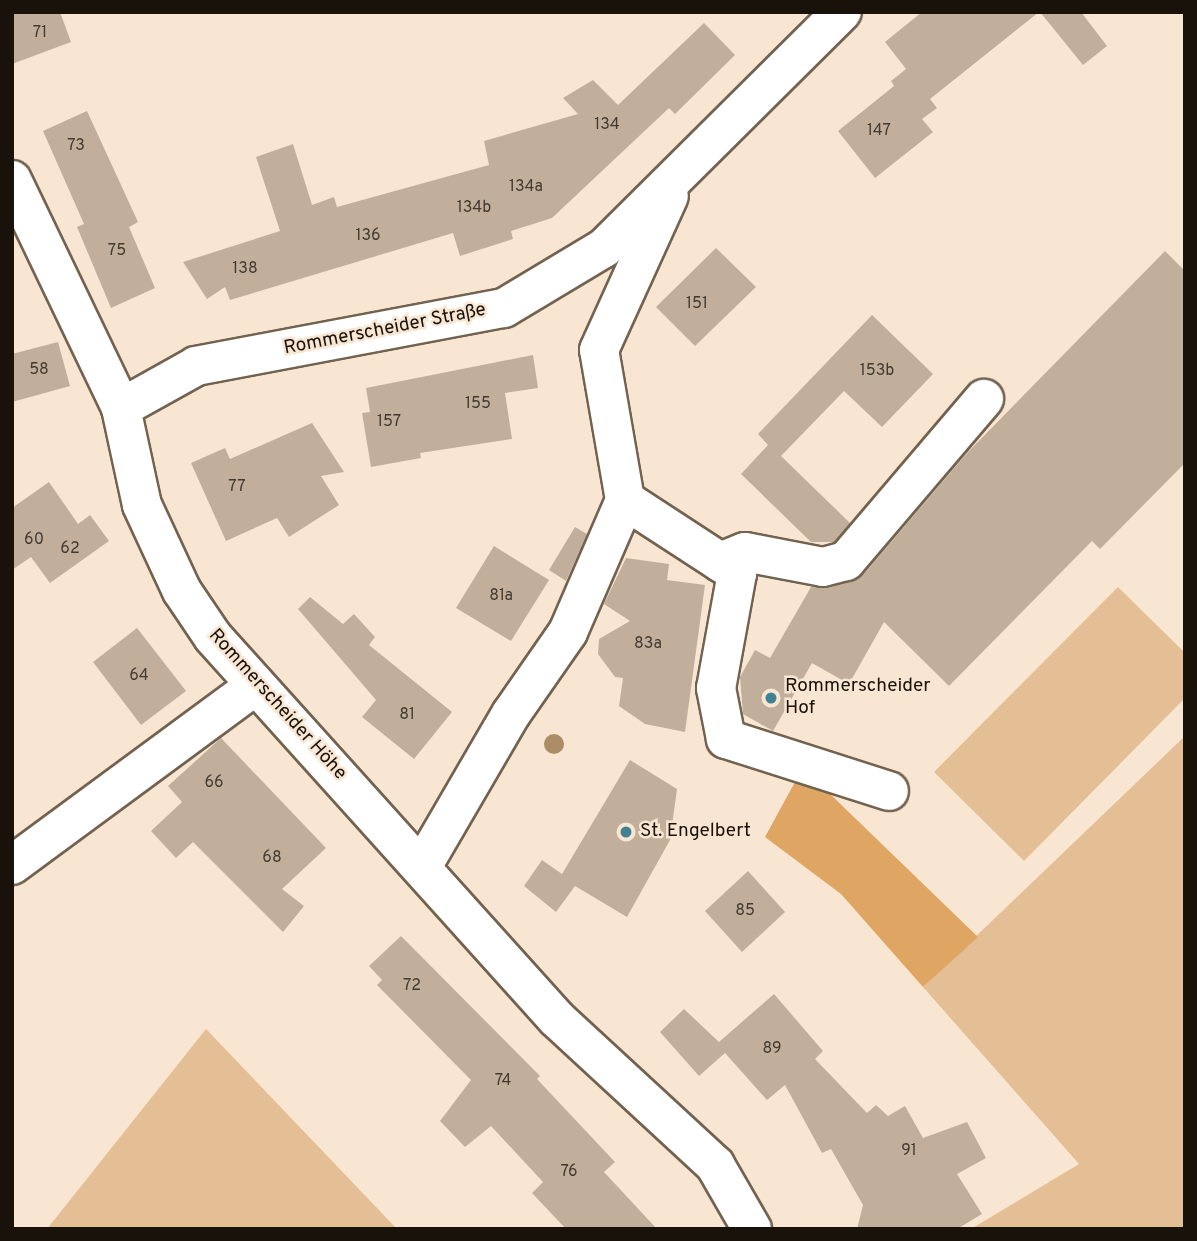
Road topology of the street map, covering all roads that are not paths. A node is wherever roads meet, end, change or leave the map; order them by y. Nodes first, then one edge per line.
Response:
1 (842, 12) edge
2 (678, 176) junction
3 (12, 180) edge
4 (984, 399) dead end
5 (121, 408) junction
6 (625, 500) junction
7 (720, 562) junction
8 (256, 685) junction
9 (889, 791) dead end
10 (12, 865) edge
11 (423, 865) junction
12 (752, 1229) edge

1 - 2 street, Rommerscheider Straße
2 - 5 street, Rommerscheider Straße
2 - 6 street
3 - 5 street, Rommerscheider Höhe
4 - 7 street
5 - 8 street, Rommerscheider Höhe
6 - 7 street
6 - 11 street
7 - 9 street
8 - 10 street
8 - 11 street, Rommerscheider Höhe
11 - 12 street, Rommerscheider Höhe

